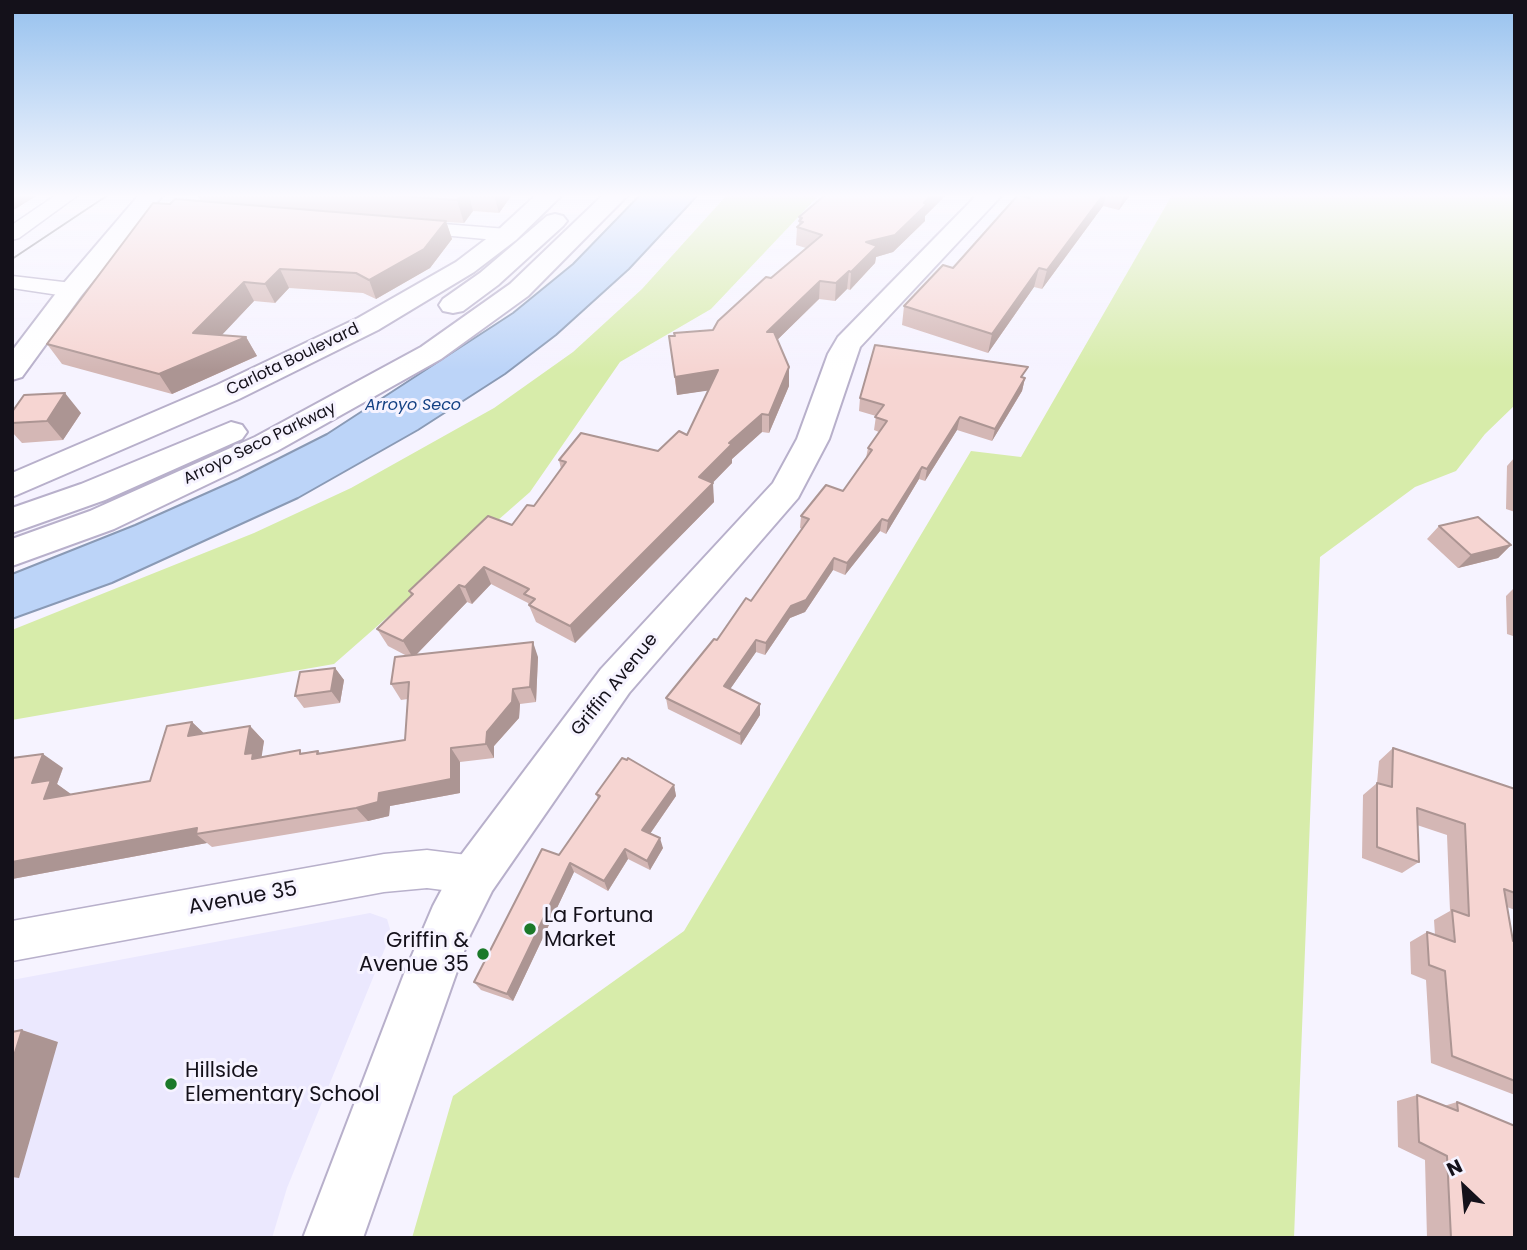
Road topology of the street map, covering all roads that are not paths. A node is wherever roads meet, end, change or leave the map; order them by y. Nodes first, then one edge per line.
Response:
1 (106, 253) edge
2 (483, 253) edge
3 (510, 253) edge
4 (556, 253) edge
5 (934, 253) edge
6 (12, 282) edge
7 (72, 290) junction
8 (12, 370) edge
9 (12, 485) edge
10 (12, 521) edge
11 (12, 553) edge
12 (475, 875) junction
13 (12, 941) edge
14 (333, 1238) edge

1 - 7 main road
2 - 9 main road, Carlota Boulevard
3 - 10 main road, Arroyo Seco Parkway
4 - 11 main road, Arroyo Seco Parkway
5 - 12 main road, Griffin Avenue
6 - 7 street
7 - 8 main road
12 - 13 street, Avenue 35
12 - 14 main road, Griffin Avenue

